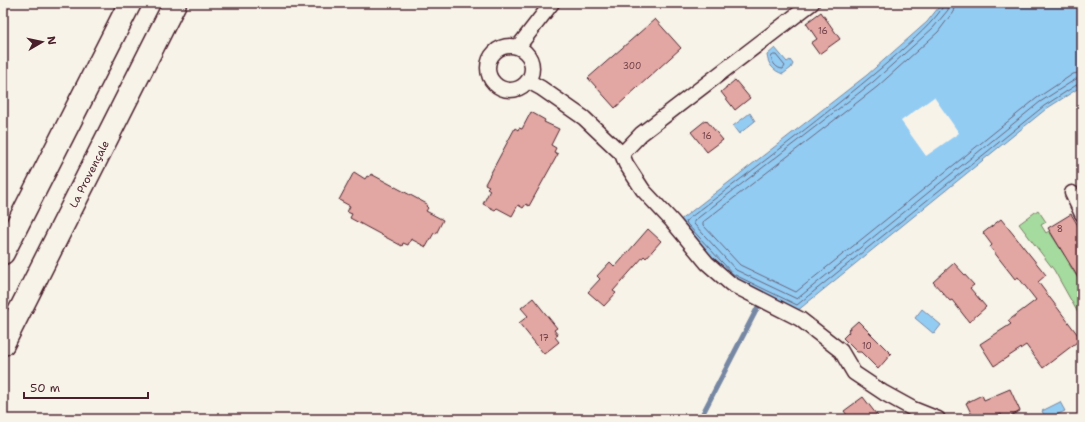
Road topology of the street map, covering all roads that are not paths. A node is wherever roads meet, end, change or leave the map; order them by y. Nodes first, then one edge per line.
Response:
1 (130, 3) edge
2 (175, 3) edge
3 (552, 3) edge
4 (812, 3) edge
5 (518, 47) junction
6 (528, 81) junction
7 (622, 154) junction
8 (1072, 193) dead end
9 (1082, 214) edge
10 (3, 253) edge
11 (3, 344) edge
12 (938, 419) edge

1 - 10 highway
2 - 11 highway, La Provençale
3 - 5 street
4 - 7 street
5 - 6 street
5 - 6 street
6 - 7 street
7 - 12 street
8 - 9 street

